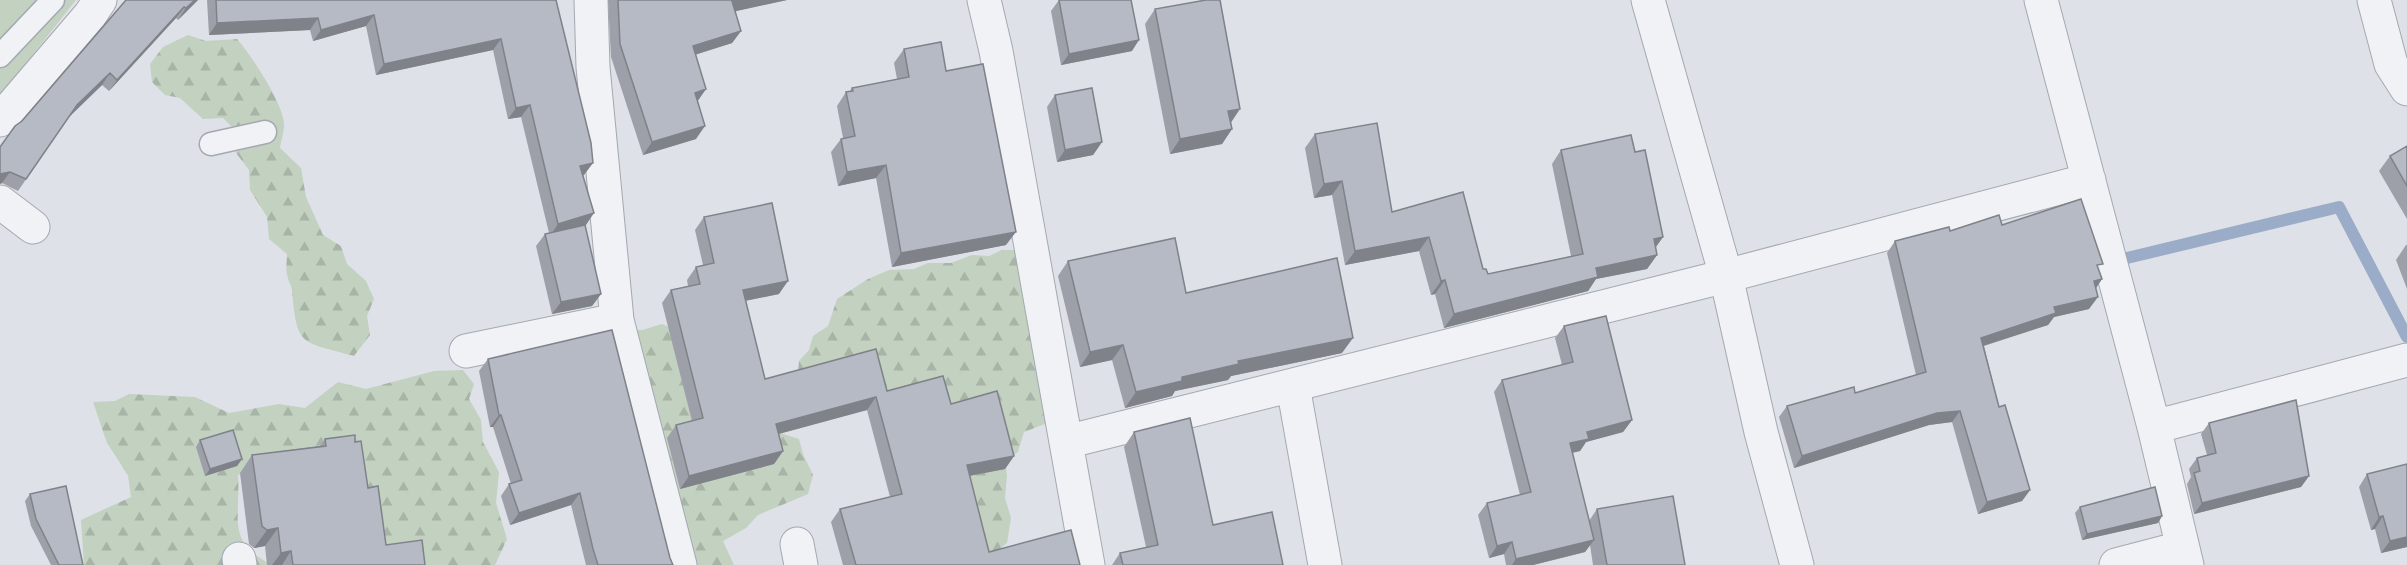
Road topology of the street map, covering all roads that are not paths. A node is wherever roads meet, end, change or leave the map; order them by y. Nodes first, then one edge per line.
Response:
1 (53, 0) edge
2 (100, 0) edge
3 (591, 0) edge
4 (984, 0) edge
5 (1648, 0) edge
6 (2041, 0) edge
7 (2374, 0) edge
8 (0, 56) edge
9 (2407, 89) edge
10 (0, 120) edge
11 (265, 132) dead end
12 (211, 144) dead end
13 (2089, 180) junction
14 (0, 202) edge
15 (33, 226) dead end
16 (1726, 276) junction
17 (617, 320) junction
18 (466, 351) dead end
19 (2407, 360) edge
20 (1293, 386) junction
21 (2154, 426) junction
22 (1066, 442) junction
23 (2184, 556) edge
24 (680, 565) edge
25 (1088, 565) edge
26 (1325, 565) edge
27 (1797, 565) edge
28 (2116, 565) edge

1 - 8 lane
2 - 10 street
3 - 17 street
4 - 22 street
5 - 16 street
6 - 13 street
7 - 9 street
11 - 12 lane
13 - 16 street
13 - 21 street
14 - 15 street
16 - 20 street
16 - 27 street
17 - 18 street
17 - 24 street
19 - 21 street
20 - 22 street
20 - 26 street
21 - 23 street
22 - 25 street
23 - 28 street

